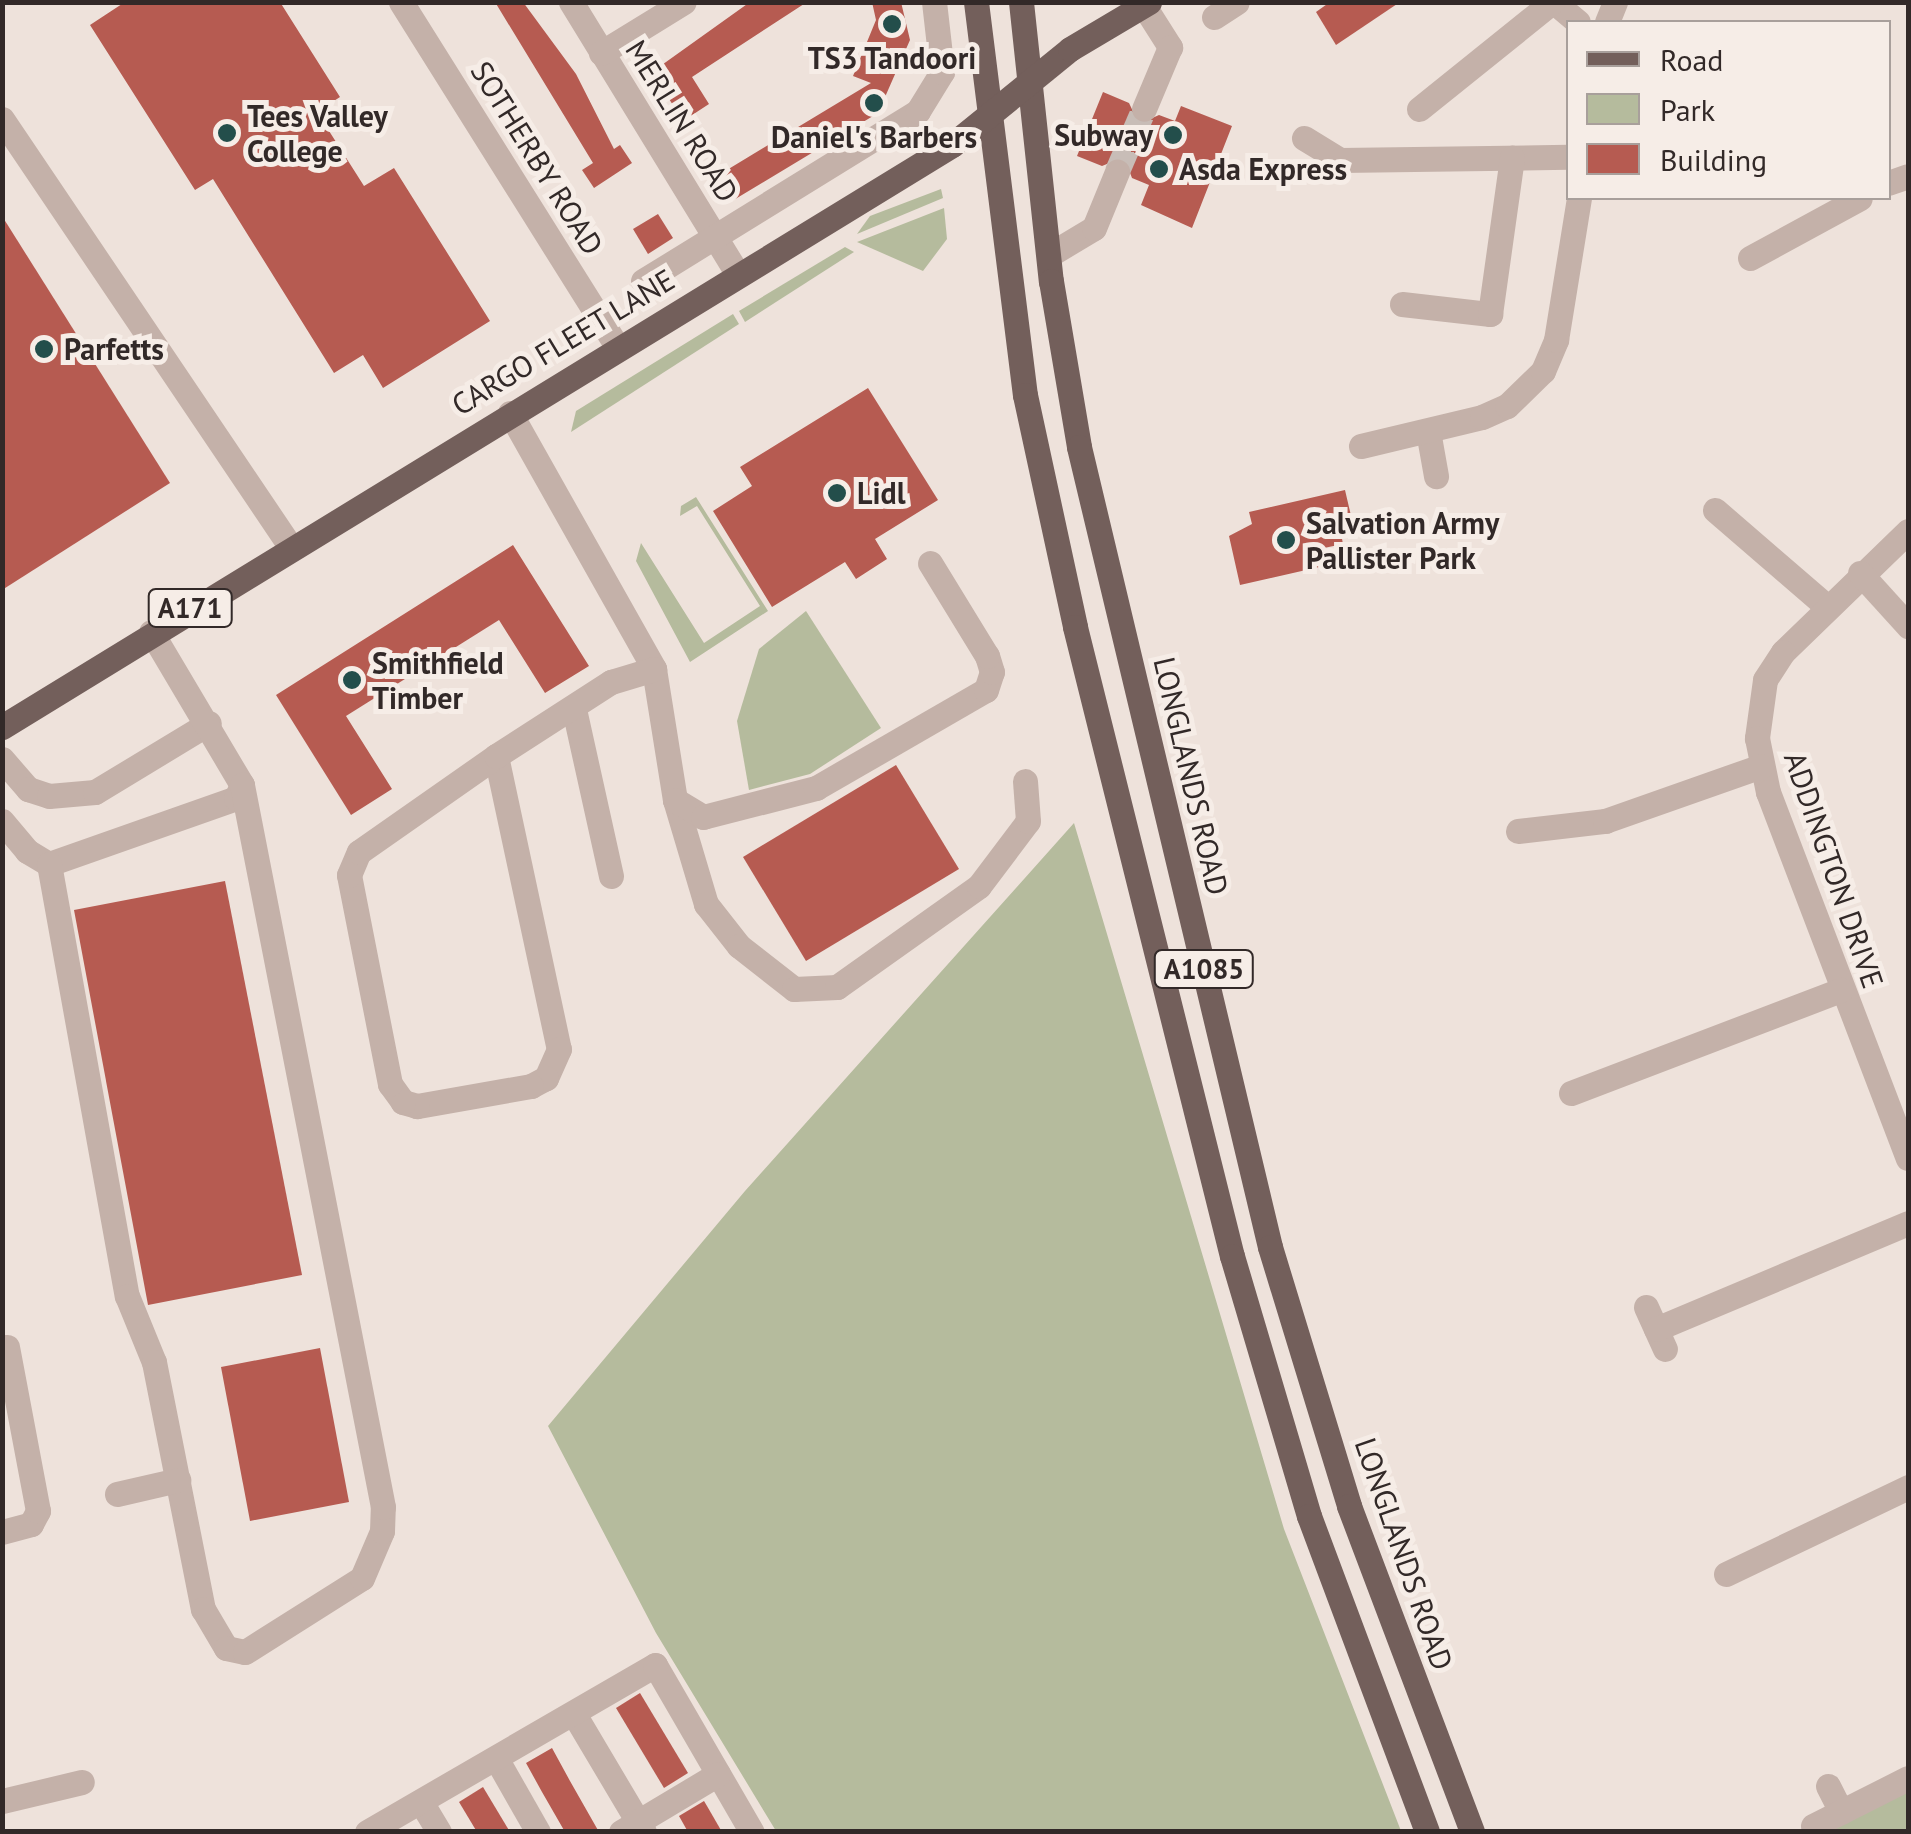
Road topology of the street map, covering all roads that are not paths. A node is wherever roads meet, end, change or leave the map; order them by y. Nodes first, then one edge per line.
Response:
1 (401, 2) edge
2 (571, 2) edge
3 (684, 2) edge
4 (934, 2) edge
5 (976, 2) edge
6 (1020, 2) edge
7 (1237, 2) edge
8 (1553, 2) edge
9 (1146, 4) edge
10 (1214, 17) dead end
11 (1576, 20) edge
12 (601, 53) junction
13 (1030, 82) junction
14 (1144, 108) tunnel mouth
15 (1419, 109) dead end
16 (988, 116) junction
17 (2, 119) edge
18 (1304, 138) dead end
19 (1566, 157) edge
20 (1512, 158) junction
21 (1117, 172) tunnel mouth
22 (1579, 200) edge
23 (1856, 200) edge
24 (715, 237) junction
25 (1049, 255) junction
26 (1750, 258) dead end
27 (738, 274) junction
28 (643, 281) dead end
29 (1402, 304) dead end
30 (618, 348) junction
31 (510, 413) junction
32 (1428, 431) junction
33 (1361, 446) dead end
34 (1436, 476) dead end
35 (1715, 510) dead end
36 (1908, 531) edge
37 (290, 546) junction
38 (930, 563) dead end
39 (1860, 573) junction
40 (1825, 605) junction
41 (1908, 626) edge
42 (150, 632) junction
43 (654, 669) junction
44 (574, 708) junction
45 (210, 722) junction
46 (4, 724) edge
47 (496, 756) junction
48 (2, 760) edge
49 (1760, 766) junction
50 (1024, 781) dead end
51 (242, 785) junction
52 (675, 800) junction
53 (2, 821) edge
54 (1518, 830) dead end
55 (48, 864) junction
56 (612, 876) dead end
57 (1840, 990) junction
58 (1571, 1093) dead end
59 (1897, 1094) edge
60 (1908, 1158) edge
61 (1908, 1223) edge
62 (2, 1321) edge
63 (1655, 1329) dead end
64 (5, 1354) edge
65 (178, 1480) junction
66 (1908, 1488) edge
67 (117, 1494) dead end
68 (2, 1532) edge
69 (1726, 1574) dead end
70 (574, 1714) junction
71 (497, 1760) junction
72 (718, 1774) junction
73 (1908, 1778) edge
74 (82, 1782) dead end
75 (1828, 1786) dead end
76 (2, 1801) edge
77 (421, 1802) junction
78 (1841, 1812) junction
79 (1813, 1826) dead end
80 (635, 1828) edge
81 (368, 1832) edge
82 (439, 1832) edge
83 (538, 1832) edge
84 (752, 1832) edge
85 (1427, 1832) edge
86 (1472, 1832) edge

1 - 30 street, SOTHERBY ROAD
2 - 12 street, MERLIN ROAD
3 - 12 street
4 - 24 street
5 - 16 main road, A1085
6 - 13 main road, LONGLANDS ROAD / A1085
7 - 10 street
8 - 11 street
8 - 15 street
9 - 13 main road, CARGO FLEET LANE / A171
9 - 14 street
12 - 24 street, MERLIN ROAD
13 - 16 main road, CARGO FLEET LANE / A171
13 - 25 main road, LONGLANDS ROAD / A1085
16 - 27 main road, CARGO FLEET LANE / A171
16 - 85 main road, A1085
17 - 37 street
18 - 20 street
19 - 20 street
20 - 29 street
21 - 25 street
22 - 32 street
23 - 26 street
24 - 27 street, MERLIN ROAD
24 - 28 street
25 - 86 main road, LONGLANDS ROAD / A1085
27 - 30 main road, CARGO FLEET LANE / A171
30 - 31 main road, CARGO FLEET LANE / A171
31 - 37 main road, CARGO FLEET LANE / A171
31 - 43 street
32 - 33 street
32 - 34 street
35 - 40 street
36 - 39 street, ADDINGTON DRIVE
37 - 42 main road, CARGO FLEET LANE / A171
38 - 52 street
39 - 40 street, ADDINGTON DRIVE
39 - 41 street
40 - 49 street, ADDINGTON DRIVE
42 - 45 street
42 - 46 main road, CARGO FLEET LANE / A171
43 - 44 street
43 - 52 street
44 - 47 street
44 - 56 street
45 - 48 street
45 - 51 street
47 - 47 street
49 - 54 street
49 - 57 street, ADDINGTON DRIVE
50 - 52 street
51 - 55 street
51 - 65 street
53 - 55 street
55 - 65 street
57 - 58 street
57 - 59 street, ADDINGTON DRIVE
59 - 60 street, ADDINGTON DRIVE
61 - 63 street
62 - 64 street
64 - 68 street
65 - 67 street
66 - 69 street
70 - 71 street
70 - 72 street
70 - 80 street
71 - 77 street
71 - 83 street
72 - 80 street
72 - 84 street
73 - 78 street
74 - 76 street
75 - 78 street
77 - 81 street
77 - 82 street
78 - 79 street

